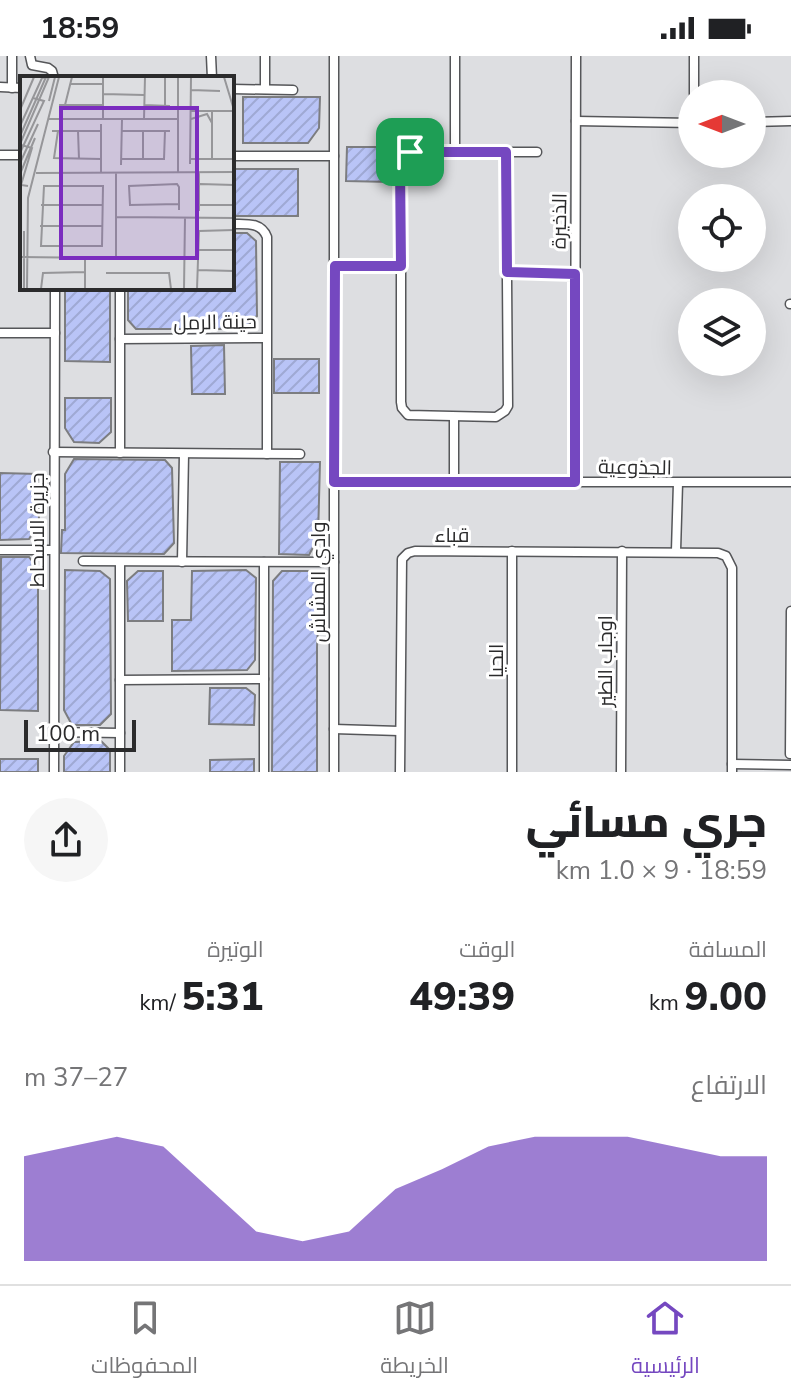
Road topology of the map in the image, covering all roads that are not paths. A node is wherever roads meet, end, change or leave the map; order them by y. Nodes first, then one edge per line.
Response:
1 (12, 56) edge
2 (30, 56) edge
3 (211, 56) edge
4 (265, 56) edge
5 (334, 56) edge
6 (455, 56) edge
7 (576, 56) edge
8 (694, 56) edge
9 (53, 76) edge
10 (212, 76) edge
11 (694, 80) edge
12 (0, 87) edge
13 (17, 88) edge
14 (234, 89) edge
15 (265, 89) junction
16 (293, 90) dead end
17 (576, 121) junction
18 (791, 121) edge
19 (766, 122) edge
20 (678, 123) edge
21 (455, 152) junction
22 (506, 152) junction
23 (537, 152) dead end
24 (234, 156) edge
25 (334, 156) junction
26 (234, 224) edge
27 (335, 266) junction
28 (401, 266) junction
29 (507, 272) junction
30 (575, 274) junction
31 (55, 290) edge
32 (120, 290) edge
33 (0, 333) edge
34 (55, 333) junction
35 (266, 338) junction
36 (120, 339) junction
37 (454, 417) junction
38 (53, 452) junction
39 (120, 453) junction
40 (184, 454) junction
41 (267, 454) junction
42 (300, 454) dead end
43 (334, 482) junction
44 (454, 482) junction
45 (575, 482) junction
46 (791, 482) edge
47 (678, 483) junction
48 (0, 550) edge
49 (53, 550) junction
50 (512, 551) junction
51 (622, 551) junction
52 (676, 551) junction
53 (83, 561) dead end
54 (120, 562) junction
55 (182, 562) junction
56 (264, 562) junction
57 (334, 562) junction
58 (791, 611) edge
59 (791, 645) edge
60 (264, 679) junction
61 (120, 680) junction
62 (334, 729) junction
63 (399, 731) junction
64 (54, 732) junction
65 (120, 733) junction
66 (790, 754) edge
67 (791, 765) edge
68 (732, 768) edge
69 (54, 772) edge
70 (120, 772) edge
71 (264, 772) edge
72 (334, 772) edge
73 (400, 772) edge
74 (512, 772) edge
75 (621, 772) edge

1 - 13 street
2 - 9 street
3 - 10 street
4 - 15 street
5 - 25 street, وادي المشاش
6 - 21 street
7 - 17 street, الذخيرة
8 - 11 street
12 - 13 street
14 - 15 street
15 - 16 street
17 - 20 street
17 - 30 street, الذخيرة
18 - 19 street
21 - 22 street
21 - 28 street
22 - 23 street
22 - 29 street
24 - 25 street
25 - 27 street, وادي المشاش
26 - 35 street, حينة الرمل
27 - 28 street
27 - 43 street, وادي المشاش
28 - 37 street
29 - 30 street
29 - 37 street
30 - 45 street, الذخيرة
31 - 34 street, جزيرة الاسحاط
32 - 36 street
33 - 34 street
34 - 38 street, جزيرة الاسحاط
35 - 36 street, حينة الرمل
35 - 41 street
36 - 39 street
37 - 44 street
38 - 39 street
38 - 49 street, جزيرة الاسحاط
39 - 40 street
40 - 41 street
40 - 55 street
41 - 42 street
43 - 44 street, الجذوعية
43 - 57 street, وادي المشاش
44 - 45 street, الجذوعية
45 - 47 street, الجذوعية
46 - 47 street, الجذوعية
47 - 52 street
48 - 49 street
49 - 64 street, جزيرة الاسحاط
50 - 51 street, قباء
50 - 63 street, قباء
50 - 74 street, الحيا
51 - 52 street, قباء
51 - 75 street, اوجاب الطير
52 - 68 street, قباء
53 - 54 street
54 - 55 street
54 - 61 street
55 - 56 street
56 - 57 street
56 - 60 street
57 - 62 street, وادي المشاش
58 - 59 street
59 - 66 street
60 - 61 street
60 - 71 street
61 - 65 street
62 - 63 street
62 - 72 street, وادي المشاش
63 - 73 street, قباء
64 - 65 street
64 - 69 street, جزيرة الاسحاط
65 - 70 street
67 - 68 street, قباء

